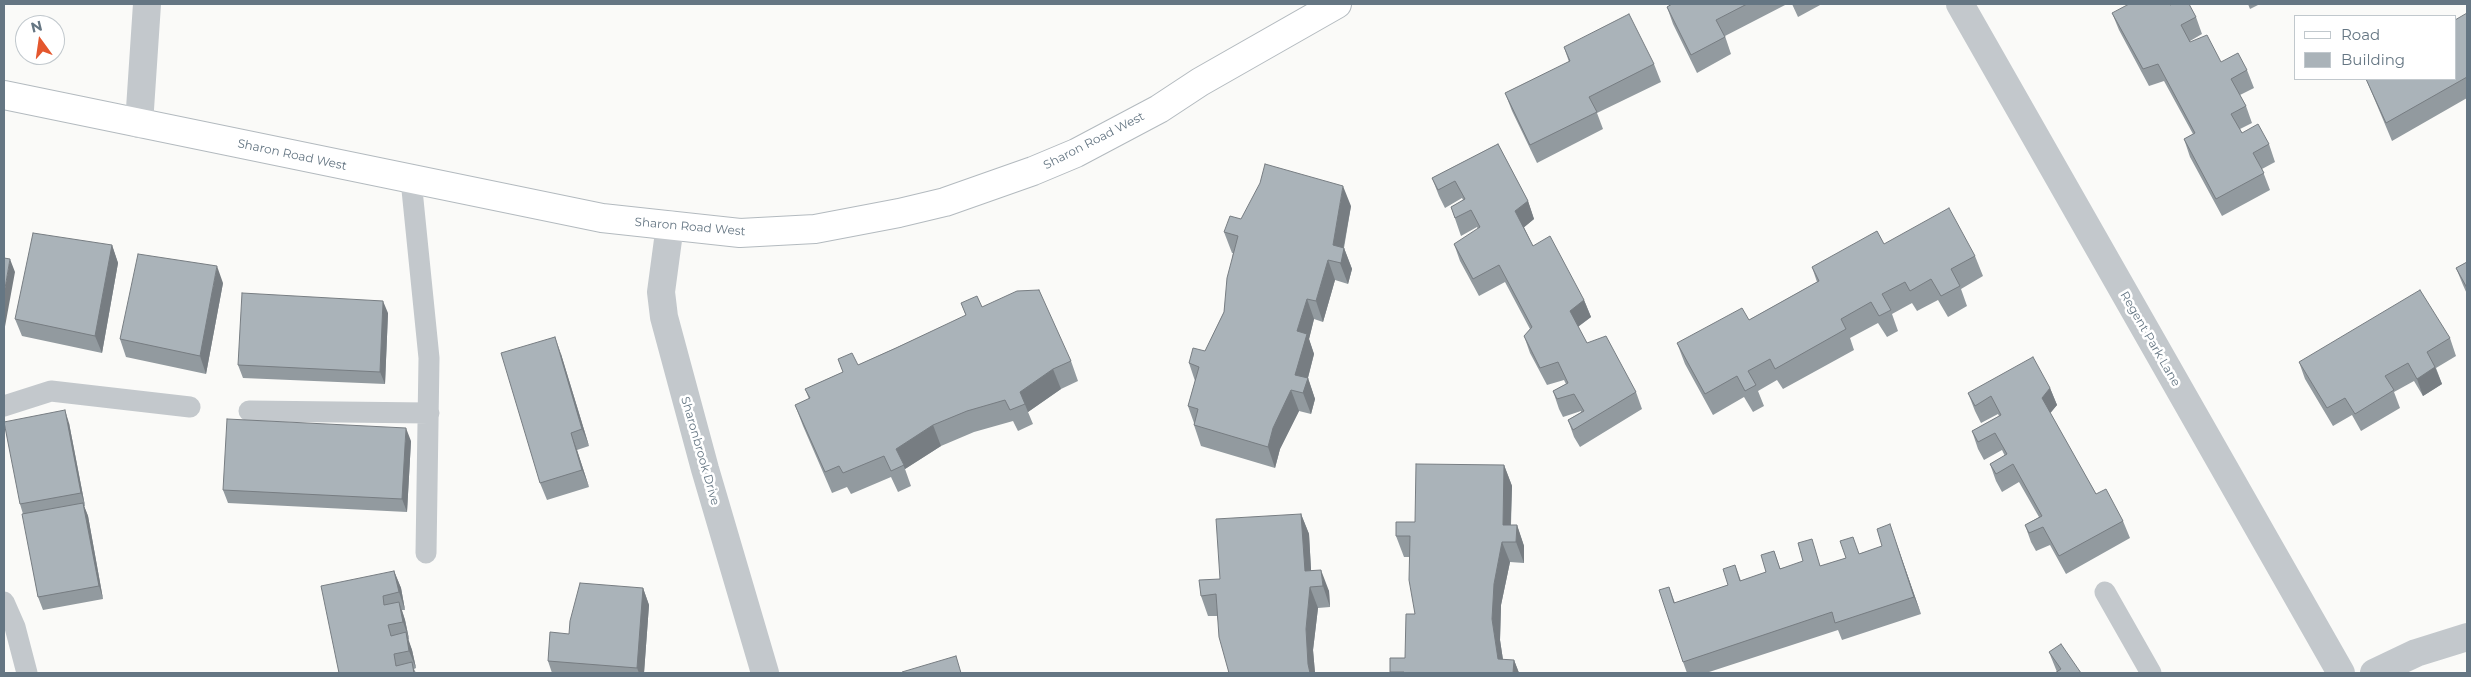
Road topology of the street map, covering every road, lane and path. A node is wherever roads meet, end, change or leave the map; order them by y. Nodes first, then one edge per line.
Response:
1 (147, 4) edge
2 (1337, 4) edge
3 (1960, 4) edge
4 (4, 95) edge
5 (138, 124) junction
6 (411, 180) junction
7 (670, 225) junction
8 (4, 406) edge
9 (190, 407) dead end
10 (249, 411) dead end
11 (429, 413) junction
12 (426, 553) dead end
13 (2105, 592) dead end
14 (4, 602) edge
15 (2467, 637) edge
16 (27, 673) edge
17 (765, 673) edge
18 (2151, 673) edge
19 (2341, 673) edge
20 (2374, 673) edge

1 - 5 street
2 - 7 main road, Sharon Road West
3 - 19 street, Regent Park Lane
4 - 5 main road, Sharon Road West
5 - 6 main road, Sharon Road West
6 - 7 main road, Sharon Road West
6 - 11 lane
7 - 17 street, Sharonbrook Drive
8 - 9 lane
10 - 11 lane
11 - 12 lane
13 - 18 lane
14 - 16 lane
15 - 20 street

